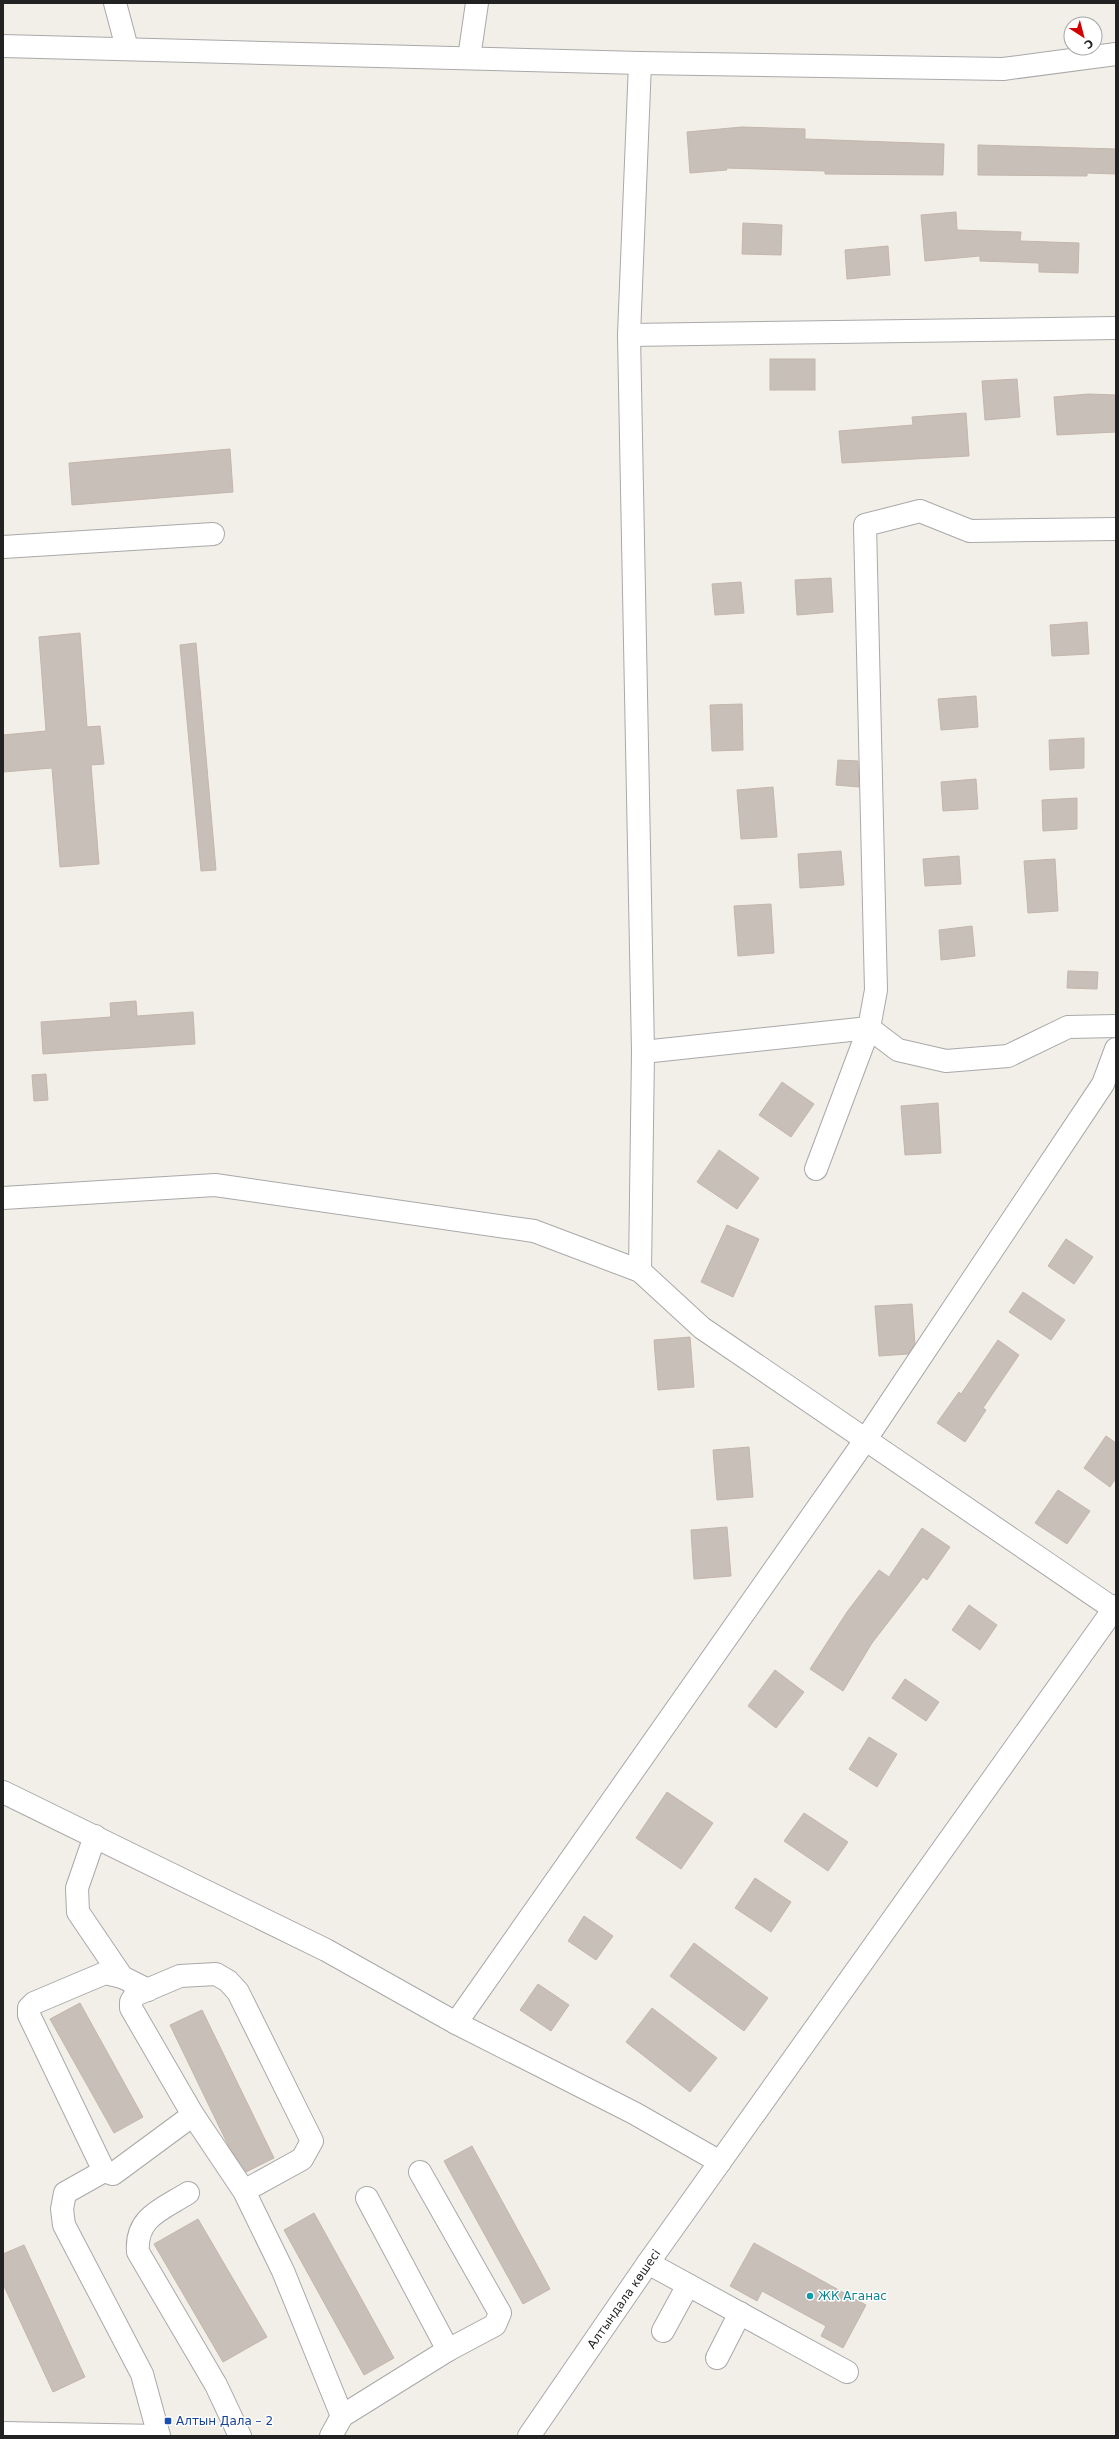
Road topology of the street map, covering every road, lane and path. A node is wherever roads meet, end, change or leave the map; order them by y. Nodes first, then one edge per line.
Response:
1 (115, 3) edge
2 (477, 3) edge
3 (3, 46) edge
4 (128, 48) junction
5 (1116, 54) edge
6 (469, 58) junction
7 (640, 63) junction
8 (1116, 328) edge
9 (629, 335) junction
10 (1116, 528) edge
11 (212, 534) dead end
12 (3, 547) edge
13 (1116, 1026) edge
14 (869, 1028) junction
15 (1116, 1049) edge
16 (643, 1052) junction
17 (816, 1168) dead end
18 (3, 1198) edge
19 (640, 1271) junction
20 (866, 1439) junction
21 (1115, 1607) edge
22 (3, 1792) edge
23 (94, 1836) junction
24 (122, 1977) junction
25 (148, 1990) junction
26 (456, 2022) junction
27 (193, 2115) junction
28 (720, 2162) junction
29 (104, 2172) junction
30 (420, 2172) dead end
31 (244, 2191) junction
32 (188, 2193) dead end
33 (366, 2198) dead end
34 (648, 2263) junction
35 (688, 2285) junction
36 (740, 2313) junction
37 (663, 2331) dead end
38 (448, 2350) junction
39 (717, 2358) dead end
40 (847, 2372) dead end
41 (342, 2416) junction
42 (3, 2433) edge
43 (159, 2436) edge
44 (240, 2436) edge
45 (331, 2436) edge
46 (529, 2436) edge

1 - 4 street
2 - 6 street
3 - 4 street
4 - 6 street
5 - 7 street
6 - 7 street
7 - 9 street
8 - 9 street
9 - 16 street
10 - 14 street
11 - 12 street
13 - 14 street
14 - 16 street
14 - 17 street
15 - 20 street
16 - 19 street
18 - 19 street
19 - 20 street
20 - 21 street
20 - 26 street
21 - 28 street, Алтындала көшесі
22 - 23 street
23 - 24 street
23 - 26 street
24 - 25 street
24 - 29 street
25 - 27 street
25 - 31 street
26 - 28 street
27 - 29 street
27 - 31 street
28 - 34 street, Алтындала көшесі
29 - 43 street
30 - 38 street
31 - 41 street
32 - 44 street
33 - 38 street
34 - 35 street
34 - 46 street, Алтындала көшесі
35 - 36 street
35 - 37 street
36 - 39 street
36 - 40 street
38 - 41 street
41 - 45 street
42 - 43 street

